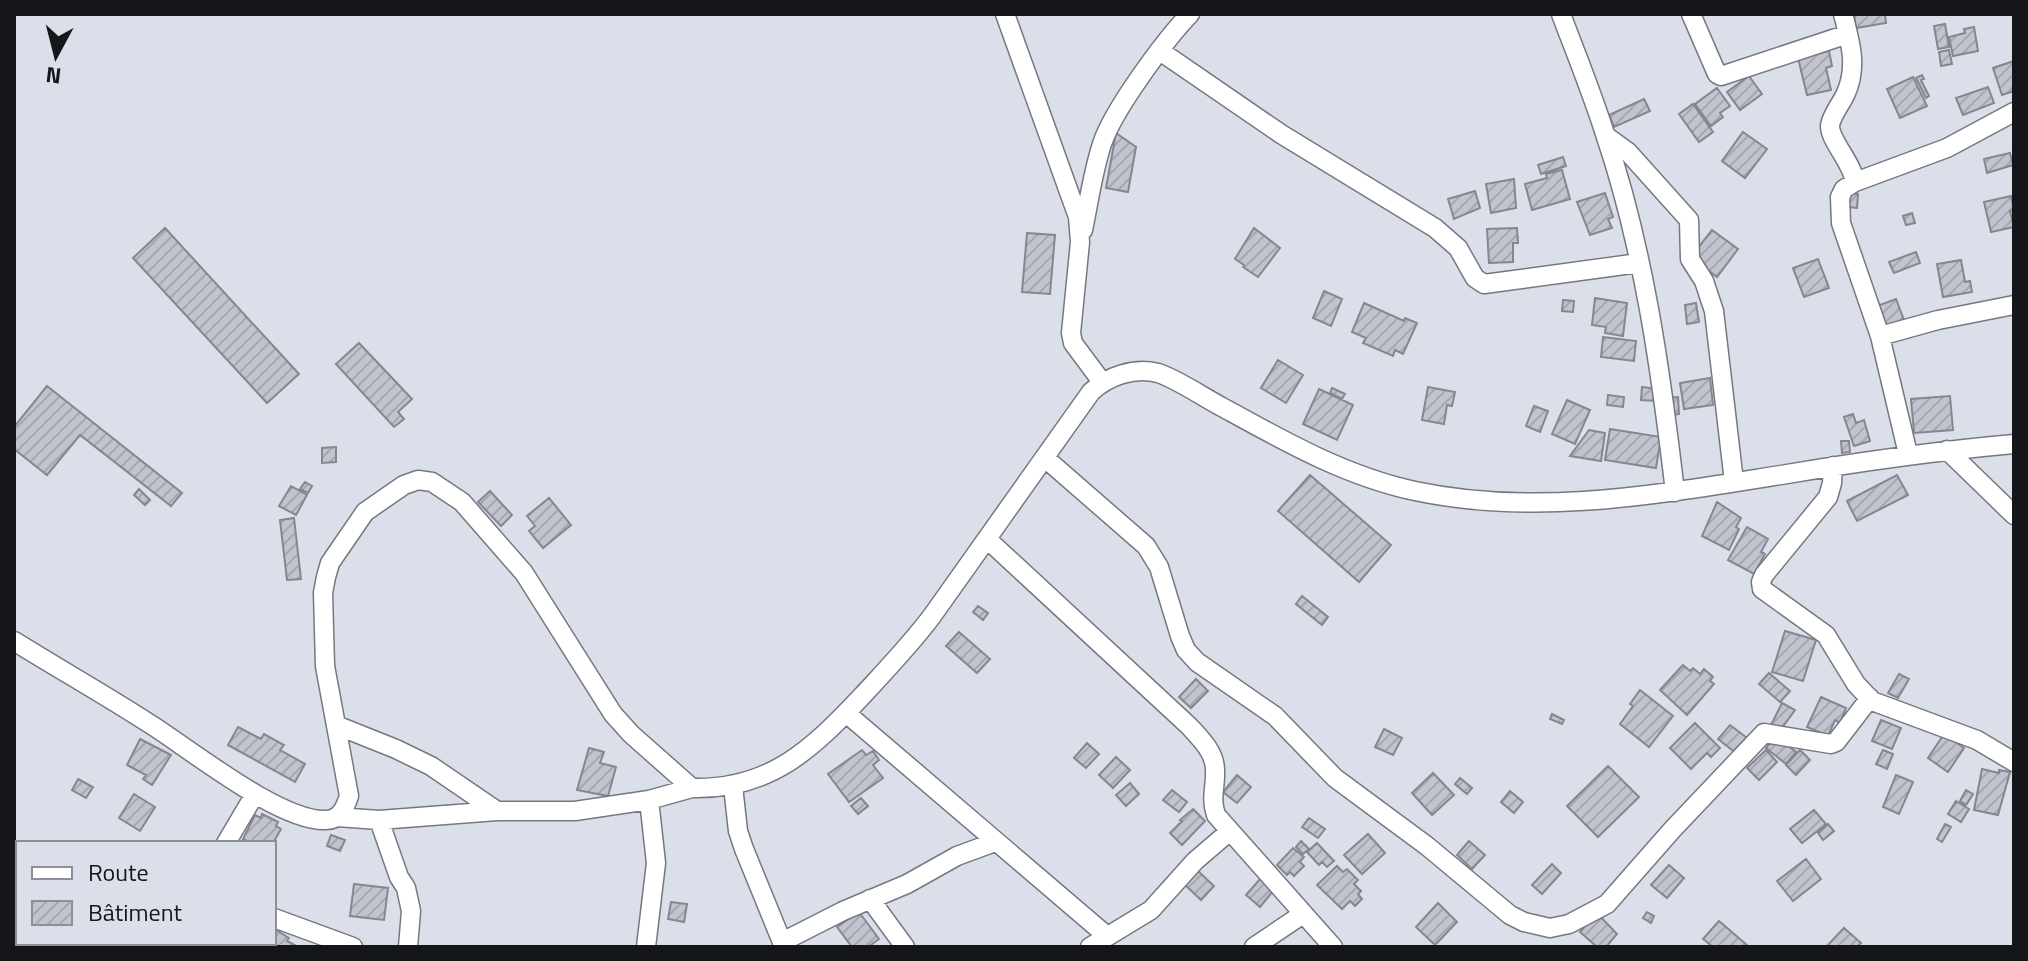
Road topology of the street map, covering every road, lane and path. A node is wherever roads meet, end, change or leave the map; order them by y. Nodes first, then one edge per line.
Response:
1 (1005, 14) edge
2 (1190, 14) edge
3 (1561, 14) edge
4 (1691, 14) edge
5 (1843, 14) edge
6 (1848, 34) junction
7 (1160, 51) junction
8 (2014, 112) edge
9 (1606, 136) junction
10 (1855, 182) junction
11 (1080, 242) junction
12 (1639, 263) junction
13 (2014, 305) edge
14 (1880, 336) junction
15 (1102, 382) junction
16 (2014, 444) edge
17 (1947, 450) junction
18 (1908, 454) junction
19 (1045, 458) junction
20 (1833, 466) junction
21 (1734, 482) junction
22 (1675, 492) junction
23 (2014, 515) edge
24 (987, 539) junction
25 (14, 641) edge
26 (1870, 698) junction
27 (846, 713) junction
28 (336, 725) junction
29 (2014, 762) edge
30 (733, 786) junction
31 (692, 788) junction
32 (255, 794) junction
33 (649, 800) junction
34 (497, 811) junction
35 (337, 817) junction
36 (379, 820) junction
37 (1230, 831) junction
38 (227, 841) edge
39 (995, 842) junction
40 (870, 899) junction
41 (1303, 914) junction
42 (276, 919) edge
43 (1107, 936) junction
44 (783, 944) edge
45 (353, 947) edge
46 (408, 947) edge
47 (646, 947) edge
48 (905, 947) edge
49 (1090, 947) edge
50 (1254, 947) edge
51 (1333, 947) edge

1 - 11 street
2 - 7 street
3 - 9 street
4 - 6 street
5 - 6 street
6 - 10 street
7 - 11 street
7 - 12 street
8 - 10 street
9 - 12 street
9 - 21 street
10 - 14 street
11 - 15 street
12 - 22 street
13 - 14 street
14 - 18 street
15 - 19 street
15 - 22 street
16 - 17 street
17 - 18 street
17 - 23 street
18 - 20 street
19 - 24 street
19 - 26 street
20 - 21 street
20 - 26 street
21 - 22 street
24 - 27 street
24 - 37 street
25 - 32 street
26 - 29 street
27 - 30 street
27 - 39 street
28 - 31 street
28 - 34 street
28 - 35 street
30 - 31 street
30 - 44 street
31 - 33 street
32 - 35 street
32 - 38 street
33 - 34 street
33 - 47 street
34 - 36 street
35 - 36 street
36 - 46 street
37 - 41 street
37 - 43 street
39 - 40 street
39 - 43 street
40 - 44 street
40 - 48 street
41 - 50 street
41 - 51 street
42 - 45 street
43 - 49 street

